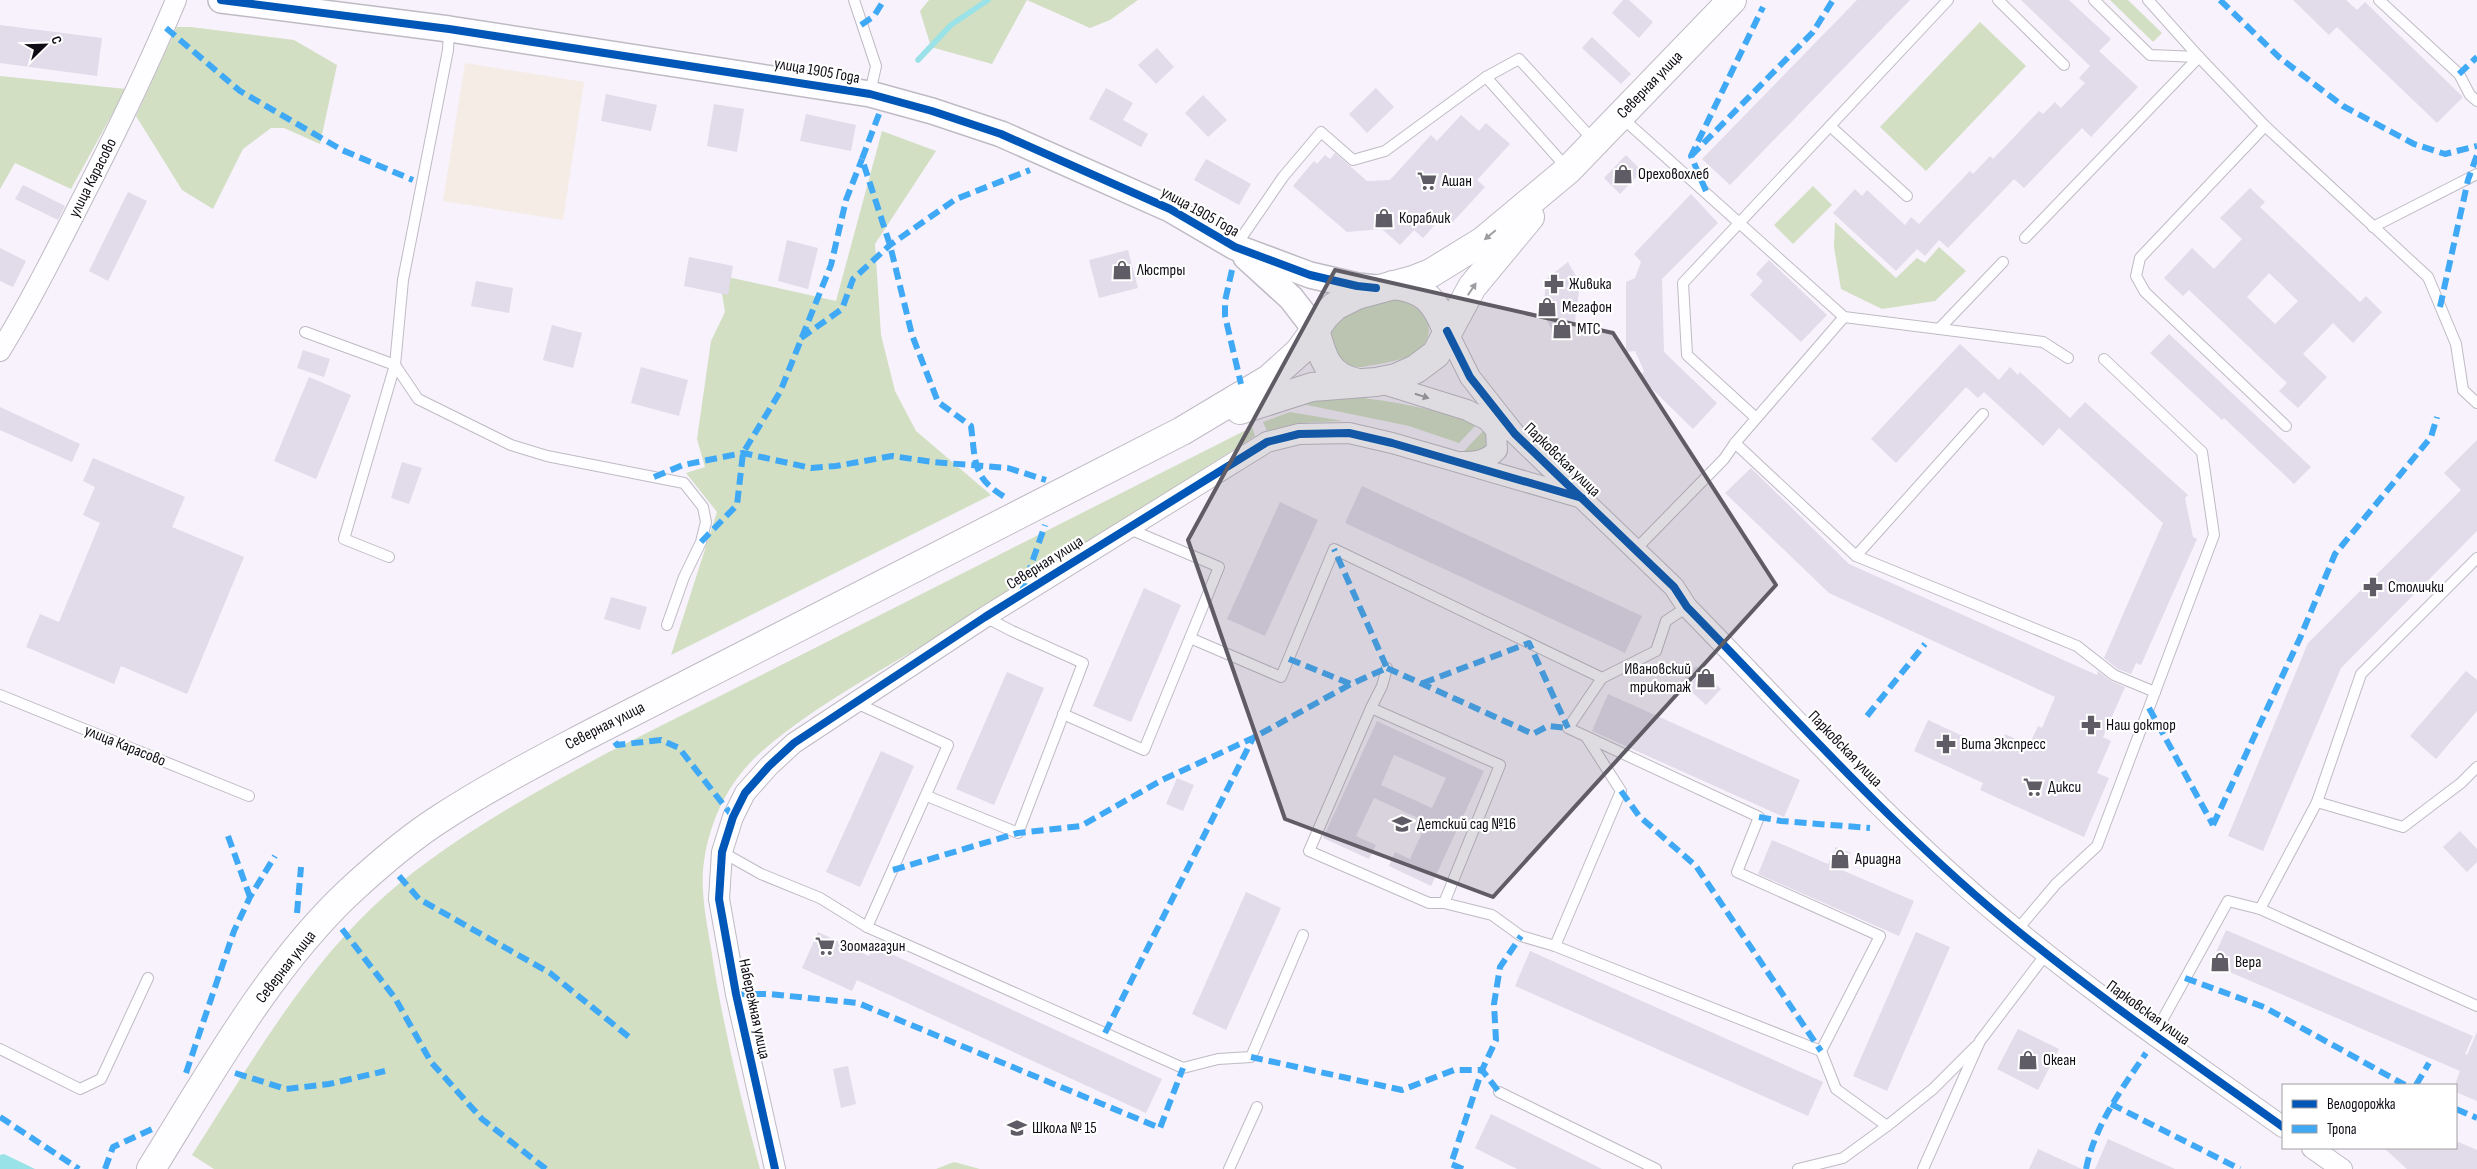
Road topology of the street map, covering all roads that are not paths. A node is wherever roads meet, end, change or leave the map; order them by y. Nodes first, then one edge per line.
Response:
1 (176, 0) edge
2 (224, 0) edge
3 (854, 0) edge
4 (1732, 0) edge
5 (1948, 0) edge
6 (1998, 0) edge
7 (2094, 0) edge
8 (2148, 0) edge
9 (2379, 0) edge
10 (449, 28) junction
11 (2199, 57) junction
12 (2064, 65) dead end
13 (1486, 77) junction
14 (870, 94) junction
15 (2477, 101) edge
16 (1620, 115) junction
17 (1830, 126) junction
18 (2265, 126) junction
19 (1596, 143) junction
20 (1568, 170) junction
21 (2477, 174) edge
22 (1907, 196) dead end
23 (1739, 221) junction
24 (2373, 227) junction
25 (2025, 238) dead end
26 (1234, 247) junction
27 (2003, 262) dead end
28 (1385, 287) junction
29 (1291, 298) junction
30 (1844, 317) junction
31 (1315, 329) junction
32 (1940, 329) junction
33 (1447, 331) junction
34 (305, 332) dead end
35 (0, 351) edge
36 (2068, 358) dead end
37 (2104, 359) dead end
38 (395, 365) junction
39 (1281, 367) junction
40 (1369, 383) junction
41 (2477, 403) edge
42 (1983, 414) dead end
43 (1756, 418) junction
44 (1487, 420) junction
45 (2286, 426) dead end
46 (1182, 431) junction
47 (1515, 434) junction
48 (1735, 442) junction
49 (1452, 462) junction
50 (1582, 498) junction
51 (1127, 528) junction
52 (1636, 549) junction
53 (1856, 556) junction
54 (389, 557) dead end
55 (2477, 558) edge
56 (1687, 607) junction
57 (985, 617) junction
58 (667, 624) dead end
59 (1190, 638) junction
60 (1387, 668) dead end
61 (1602, 678) junction
62 (2155, 692) junction
63 (0, 695) edge
64 (854, 702) junction
65 (1371, 708) junction
66 (1063, 714) junction
67 (1586, 737) junction
68 (2477, 766) edge
69 (249, 796) dead end
70 (927, 796) junction
71 (2317, 802) junction
72 (722, 852) junction
73 (1444, 903) junction
74 (2260, 909) junction
75 (867, 927) junction
76 (2017, 930) junction
77 (1303, 935) dead end
78 (1554, 946) junction
79 (2046, 954) junction
80 (148, 978) dead end
81 (2477, 1006) edge
82 (2154, 1035) junction
83 (1980, 1041) junction
84 (0, 1048) edge
85 (1821, 1051) junction
86 (1499, 1092) dead end
87 (1256, 1107) dead end
88 (1887, 1126) junction
89 (2282, 1126) edge
90 (2313, 1149) edge
91 (151, 1169) edge
92 (775, 1169) edge
93 (1228, 1169) edge
94 (1656, 1169) edge
95 (1798, 1169) edge
96 (1923, 1169) edge
97 (2342, 1169) edge

1 - 35 street, улица Карасово
2 - 10 street, улица 1905 Года
3 - 14 lane
4 - 16 main road, Северная улица
5 - 17 lane
6 - 12 lane
7 - 11 lane
8 - 11 lane
9 - 15 lane
10 - 14 street, улица 1905 Года
10 - 38 lane
11 - 18 lane
11 - 25 lane
13 - 19 lane
13 - 20 lane
13 - 26 lane
14 - 26 street, улица 1905 Года
16 - 19 main road, Северная улица
16 - 23 lane
17 - 22 lane
17 - 23 lane
18 - 24 lane
18 - 45 lane
19 - 20 main road, Северная улица
20 -> 28 main road, Северная улица
33 -> 20 main road, Северная улица
21 - 24 lane
23 - 30 lane
23 - 43 lane
24 - 41 lane
26 - 28 street, улица 1905 Года
26 - 29 street, улица 1905 Года
27 - 32 lane
28 - 31 main road, Северная улица
28 - 33 main road
29 - 31 street, улица 1905 Года
29 - 39 street
30 - 32 lane
30 - 43 lane
31 - 39 main road, Северная улица
31 - 40 main road
32 - 36 lane
33 - 40 main road, Северная улица
33 - 47 street, Парковская улица
34 - 38 lane
37 - 62 lane
38 - 54 lane
38 - 58 lane
39 - 46 main road, Северная улица
40 -> 44 street, Парковская улица
40 - 46 main road, Северная улица
42 - 53 lane
43 - 48 lane
44 - 47 street, Парковская улица
44 - 49 street
46 - 91 main road, Северная улица
47 - 50 street, Парковская улица
48 - 52 lane
48 - 53 lane
49 - 50 street, Северная улица
49 - 51 street, Северная улица
50 - 52 street, Парковская улица
51 - 57 street, Северная улица
51 - 59 lane
52 - 56 street, Парковская улица
53 - 62 lane
55 - 71 lane
56 - 61 lane
56 - 76 street, Парковская улица
57 - 64 street, Северная улица
57 - 66 lane
59 - 61 lane
59 - 66 lane
60 - 65 lane
61 - 67 lane
62 - 76 lane
63 - 69 lane, улица Карасово
64 - 70 lane
64 - 72 street, Северная улица
65 - 73 lane
65 - 73 lane
66 - 70 lane
67 - 78 lane
67 - 85 lane
68 - 71 lane
70 - 75 lane
71 - 74 lane
72 - 75 lane
72 - 92 street, Набережная улица
73 - 78 lane
74 - 81 lane
74 - 82 lane
75 - 77 lane
76 - 79 street, Парковская улица
78 - 85 lane
79 - 82 street, Парковская улица
79 - 83 lane
80 - 84 lane
82 - 89 street, Парковская улица
83 - 88 lane
83 - 96 lane
85 - 88 lane
86 - 94 lane
87 - 93 lane
88 - 95 lane
90 - 97 street

